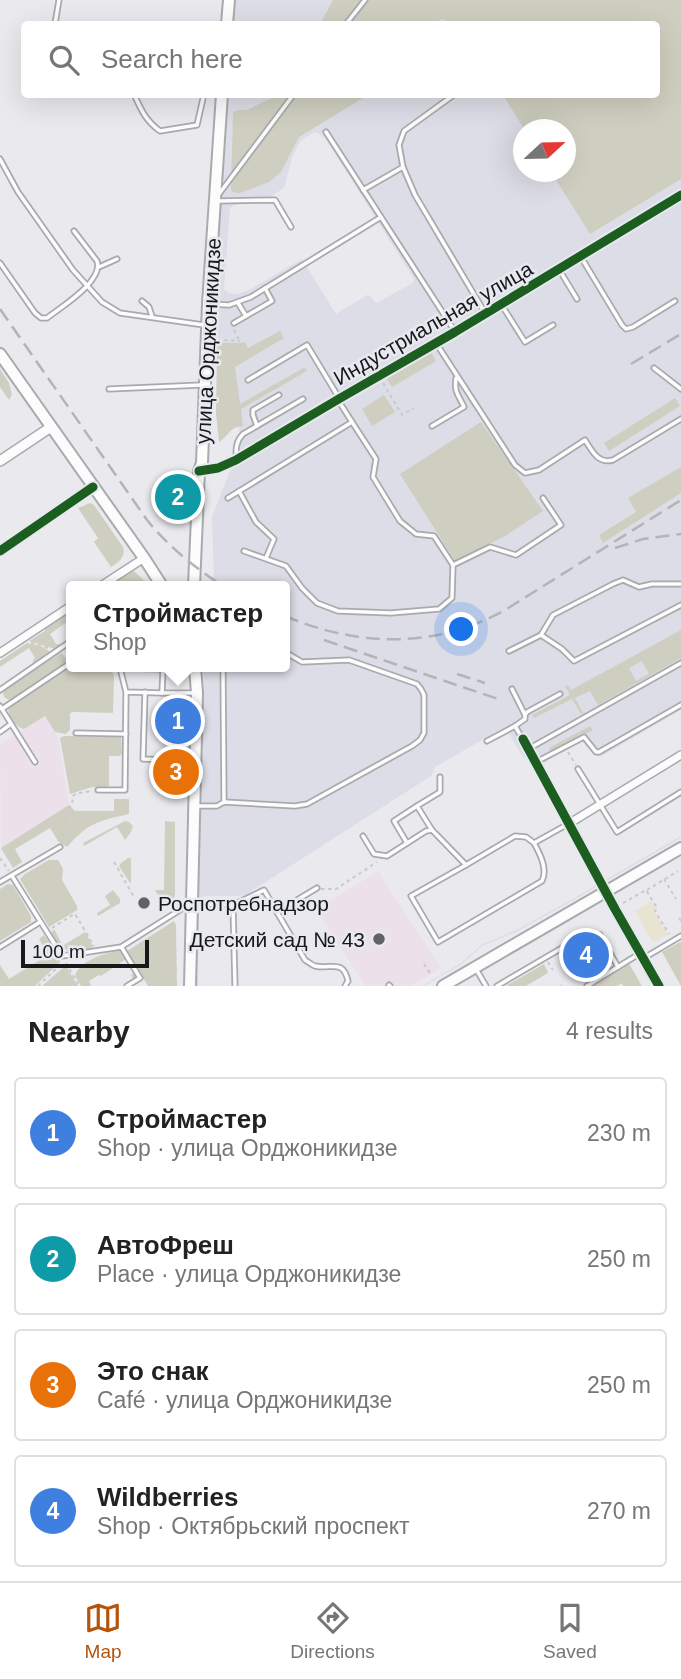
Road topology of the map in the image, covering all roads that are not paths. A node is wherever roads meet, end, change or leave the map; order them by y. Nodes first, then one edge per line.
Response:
1 (59, 0) edge
2 (229, 0) edge
3 (365, 0) edge
4 (56, 21) edge
5 (227, 21) edge
6 (348, 21) edge
7 (137, 98) edge
8 (203, 98) edge
9 (222, 98) edge
10 (291, 98) edge
11 (449, 98) edge
12 (326, 132) dead end
13 (0, 159) edge
14 (403, 167) junction
15 (363, 190) junction
16 (681, 195) edge
17 (215, 200) junction
18 (381, 217) junction
19 (292, 227) dead end
20 (74, 230) dead end
21 (580, 256) junction
22 (117, 259) dead end
23 (0, 263) edge
24 (99, 267) junction
25 (559, 269) junction
26 (88, 286) junction
27 (265, 288) junction
28 (577, 299) dead end
29 (142, 301) dead end
30 (675, 301) dead end
31 (238, 302) junction
32 (208, 304) junction
33 (501, 304) junction
34 (486, 314) junction
35 (246, 316) junction
36 (152, 318) junction
37 (234, 323) road end
38 (553, 325) dead end
39 (207, 326) junction
40 (455, 332) junction
41 (436, 343) junction
42 (0, 354) edge
43 (654, 368) dead end
44 (457, 376) junction
45 (248, 380) dead end
46 (205, 385) junction
47 (109, 389) dead end
48 (681, 389) edge
49 (279, 395) dead end
50 (303, 399) dead end
51 (338, 399) junction
52 (681, 419) edge
53 (352, 422) junction
54 (257, 426) junction
55 (432, 426) dead end
56 (51, 427) junction
57 (236, 460) junction
58 (0, 461) edge
59 (199, 471) junction
60 (93, 487) junction
61 (239, 491) junction
62 (228, 498) dead end
63 (543, 498) dead end
64 (0, 551) edge
65 (244, 551) dead end
66 (144, 558) junction
67 (266, 558) junction
68 (453, 565) junction
69 (109, 581) edge
70 (159, 581) edge
71 (194, 581) edge
72 (681, 584) edge
73 (681, 605) edge
74 (66, 609) edge
75 (541, 635) junction
76 (66, 644) edge
77 (509, 651) dead end
78 (0, 653) edge
79 (290, 655) edge
80 (681, 663) edge
81 (66, 667) edge
82 (121, 672) edge
83 (163, 672) edge
84 (195, 672) edge
85 (223, 672) edge
86 (512, 689) dead end
87 (0, 690) edge
88 (126, 692) junction
89 (145, 692) junction
90 (162, 693) junction
91 (197, 693) junction
92 (561, 694) dead end
93 (681, 705) edge
94 (1, 708) edge
95 (525, 715) junction
96 (11, 724) junction
97 (515, 726) junction
98 (0, 732) edge
99 (76, 733) road end
100 (126, 734) junction
101 (523, 739) joint
102 (487, 741) dead end
103 (528, 748) junction
104 (681, 755) edge
105 (195, 761) junction
106 (35, 762) dead end
107 (536, 762) junction
108 (578, 769) road end
109 (440, 777) dead end
110 (98, 790) road end
111 (681, 792) edge
112 (223, 802) junction
113 (600, 805) junction
114 (194, 806) junction
115 (417, 806) junction
116 (570, 823) junction
117 (432, 830) junction
118 (363, 836) dead end
119 (407, 843) junction
120 (534, 843) junction
121 (60, 847) road end
122 (680, 850) edge
123 (466, 865) junction
124 (12, 876) junction
125 (0, 883) edge
126 (317, 888) road end
127 (606, 892) junction
128 (191, 903) junction
129 (233, 905) junction
130 (277, 912) junction
131 (40, 922) junction
132 (584, 934) road end
133 (600, 935) dead end
134 (681, 936) edge
135 (0, 947) edge
136 (121, 947) junction
137 (642, 956) junction
138 (475, 967) junction
139 (618, 967) junction
140 (127, 986) edge
141 (190, 986) edge
142 (235, 986) edge
143 (345, 986) edge
144 (443, 986) edge
145 (486, 986) edge
146 (497, 986) edge
147 (587, 986) edge
148 (659, 986) edge

1 - 4 lane
2 - 5 main road
3 - 6 lane
7 - 8 lane
9 - 17 main road, улица Орджоникидзе
10 - 17 lane
11 - 14 lane
12 - 15 lane
13 - 26 lane
14 - 15 lane
14 - 34 lane
15 - 18 lane
16 - 21 street, Индустриальная улица
17 - 19 lane
17 - 32 main road, улица Орджоникидзе
18 - 27 lane
18 - 40 lane
20 - 24 lane
21 - 25 street, Индустриальная улица
21 - 30 lane
22 - 24 lane
23 - 26 lane
24 - 26 lane
25 - 28 lane
25 - 33 street, Индустриальная улица
26 - 36 lane
27 - 31 lane
27 - 35 lane
29 - 36 lane
31 - 32 lane
31 - 35 lane
32 - 39 main road, улица Орджоникидзе
33 - 34 street, Индустриальная улица
33 - 38 lane
34 - 40 street, Индустриальная улица
35 - 37 lane
36 - 39 lane
39 - 46 main road, улица Орджоникидзе
40 - 41 street, Индустриальная улица
41 - 44 lane
41 - 51 street, Индустриальная улица
42 - 56 main road
43 - 48 lane
44 - 52 lane
44 - 55 lane
45 - 51 lane
46 - 47 lane
46 - 59 main road, улица Орджоникидзе
49 - 54 lane
50 - 54 lane
51 - 53 lane
51 - 57 street, Индустриальная улица
53 - 61 lane
53 - 68 lane
54 - 57 lane
56 - 58 street
56 - 60 main road
57 - 59 street, Индустриальная улица
59 - 71 main road, улица Орджоникидзе
60 - 64 street
60 - 66 main road
61 - 62 lane
61 - 67 lane
63 - 68 lane
65 - 67 lane
66 - 69 street
66 - 70 main road
67 - 68 lane
72 - 75 lane
73 - 75 lane
74 - 78 street
75 - 77 lane
76 - 87 lane
79 - 112 lane
80 - 103 lane
81 - 94 lane
82 - 88 lane
83 - 90 lane
84 - 91 main road
85 - 112 lane
86 - 95 lane
88 - 89 lane
88 - 100 lane
89 - 90 lane
89 - 105 lane
90 - 91 lane
91 - 105 main road
92 - 95 lane
93 - 107 lane
94 - 96 lane
95 - 97 lane
96 - 98 lane
96 - 106 lane
97 - 101 lane
97 - 102 lane
99 - 100 lane
100 - 110 lane
101 - 103 street
103 - 107 street
104 - 113 street
105 - 114 main road
107 - 116 street
108 - 113 lane
109 - 115 lane
111 - 113 lane
112 - 114 lane
113 - 116 street
114 - 128 main road
115 - 117 lane
115 - 119 lane
116 - 120 lane
116 - 127 street
117 - 119 lane
117 - 123 lane
118 - 119 lane
120 - 123 lane
120 - 123 lane
121 - 124 lane
122 - 127 main road
124 - 125 lane
124 - 131 lane
126 - 130 lane
127 - 137 street
127 - 138 main road
128 - 129 lane
128 - 136 lane
128 - 141 main road
129 - 130 lane
129 - 142 lane
130 - 143 lane
131 - 135 lane
131 - 136 lane
132 - 146 lane
133 - 139 lane
134 - 137 lane
136 - 140 lane
137 - 139 lane
137 - 148 street
138 - 144 main road
138 - 145 lane
139 - 147 lane

